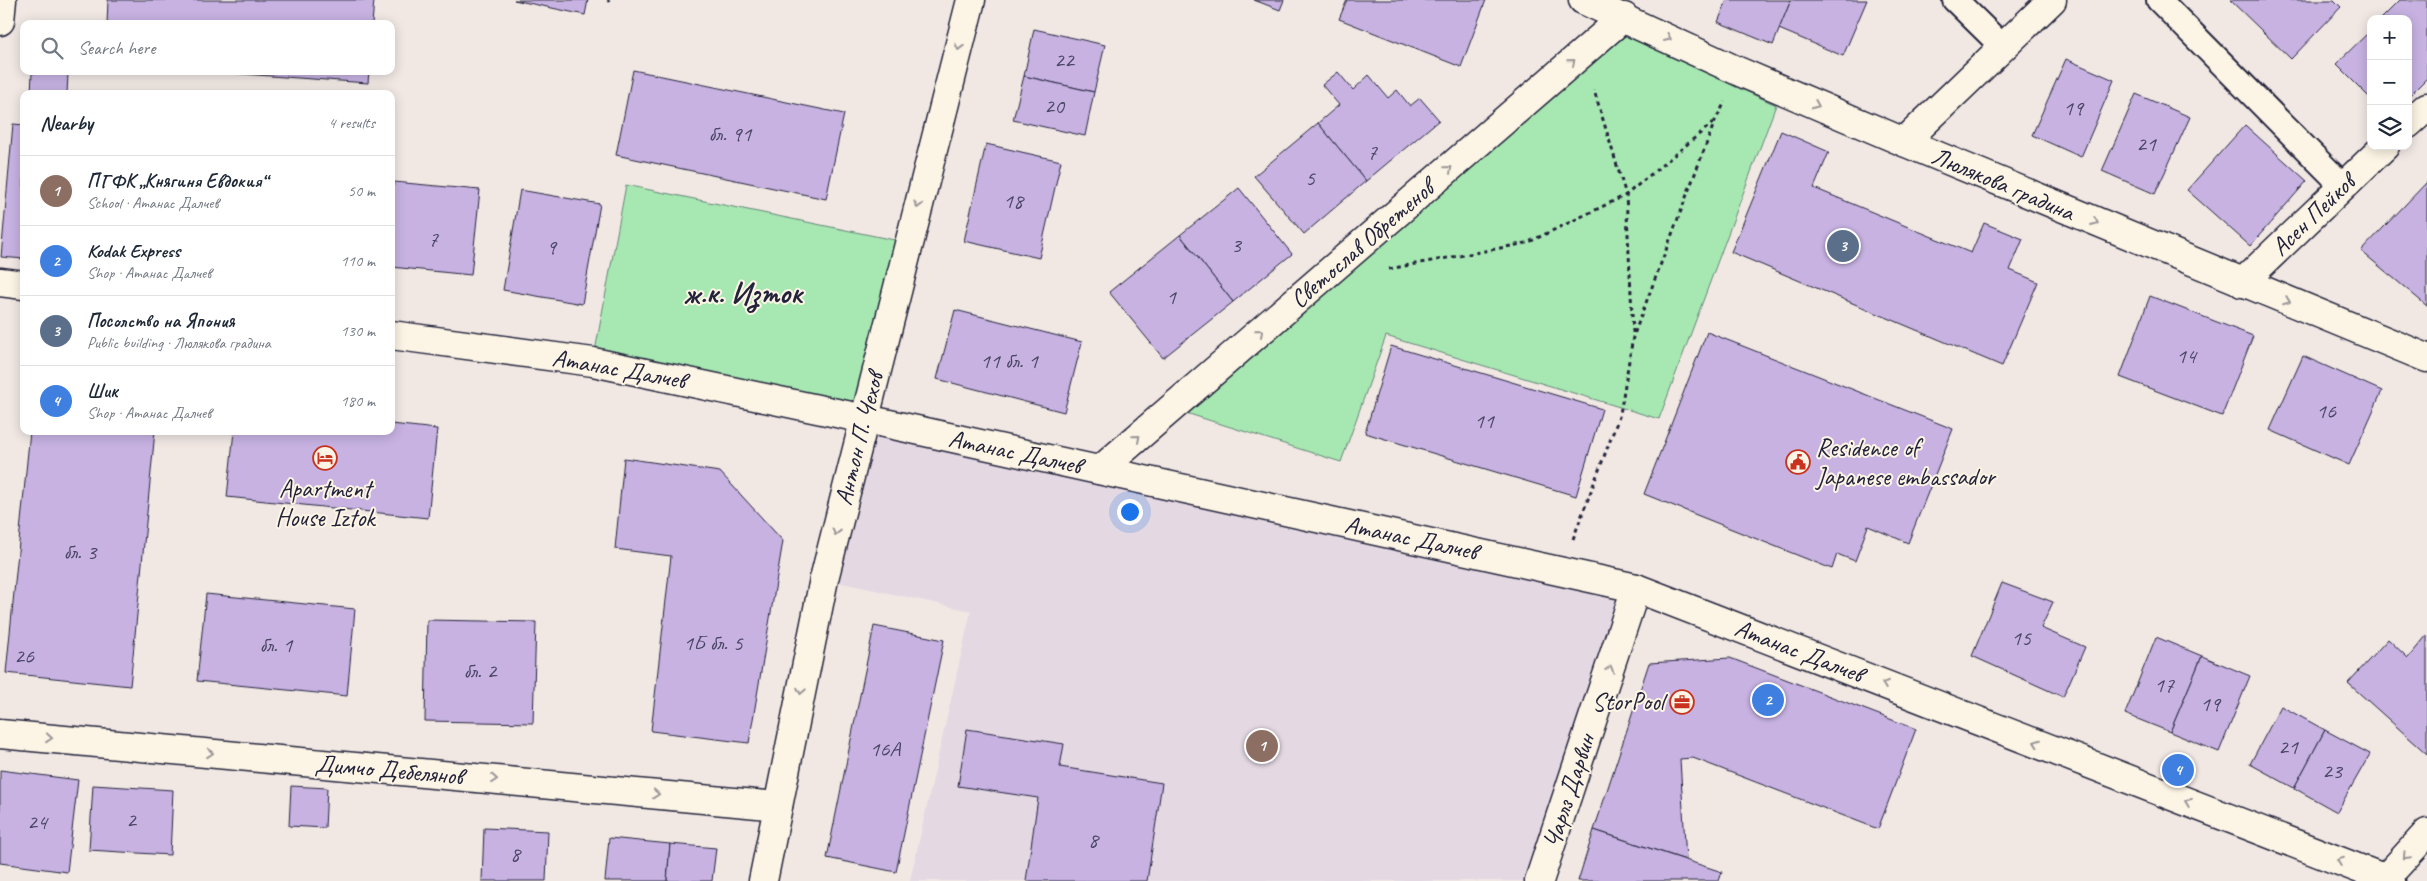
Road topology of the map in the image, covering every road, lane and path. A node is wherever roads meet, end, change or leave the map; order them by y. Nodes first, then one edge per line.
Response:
1 (2, 0) edge
2 (971, 0) edge
3 (1584, 0) edge
4 (1955, 0) edge
5 (2052, 0) edge
6 (2159, 0) edge
7 (1624, 18) junction
8 (0, 21) edge
9 (2003, 46) junction
10 (1740, 72) junction
11 (1593, 86) dead end
12 (2427, 107) edge
13 (2412, 120) edge
14 (1715, 121) junction
15 (1904, 142) junction
16 (2381, 150) edge
17 (2343, 186) junction
18 (1626, 195) junction
19 (1385, 269) dead end
20 (0, 282) edge
21 (2242, 283) junction
22 (20, 284) edge
23 (395, 335) edge
24 (1633, 336) junction
25 (2427, 358) edge
26 (864, 419) junction
27 (1100, 470) junction
28 (1561, 571) junction
29 (1636, 588) junction
30 (0, 734) edge
31 (778, 806) junction
32 (2427, 833) edge
33 (2386, 880) edge
34 (763, 881) edge
35 (1539, 881) edge

1 - 8 street
2 -> 26 street, Антон П. Чехов
3 - 7 street, Люлякова градина
4 - 9 lane
5 - 9 street
6 - 17 lane
7 -> 10 street, Люлякова градина
27 -> 7 street, Светослав Обретенов
9 - 15 street
10 - 14 path
10 -> 15 street, Люлякова градина
11 - 18 path
12 - 13 street
14 - 18 path
14 - 24 path
15 -> 21 street, Люлякова градина
16 - 17 street, Асен Пейков
17 - 21 street, Асен Пейков
18 - 19 path
18 - 24 path
20 - 22 street
21 -> 25 street, Люлякова градина
23 - 26 street, Атанас Далчев
24 - 28 path
26 - 27 street, Атанас Далчев
26 -> 31 street, Антон П. Чехов
27 - 28 street, Атанас Далчев
28 - 29 street, Атанас Далчев
33 -> 29 street, Атанас Далчев
35 -> 29 street, Чарлз Дарвин
30 -> 31 street, Димчо Дебелянов
31 - 34 street, Антон П. Чехов
32 -> 33 street

